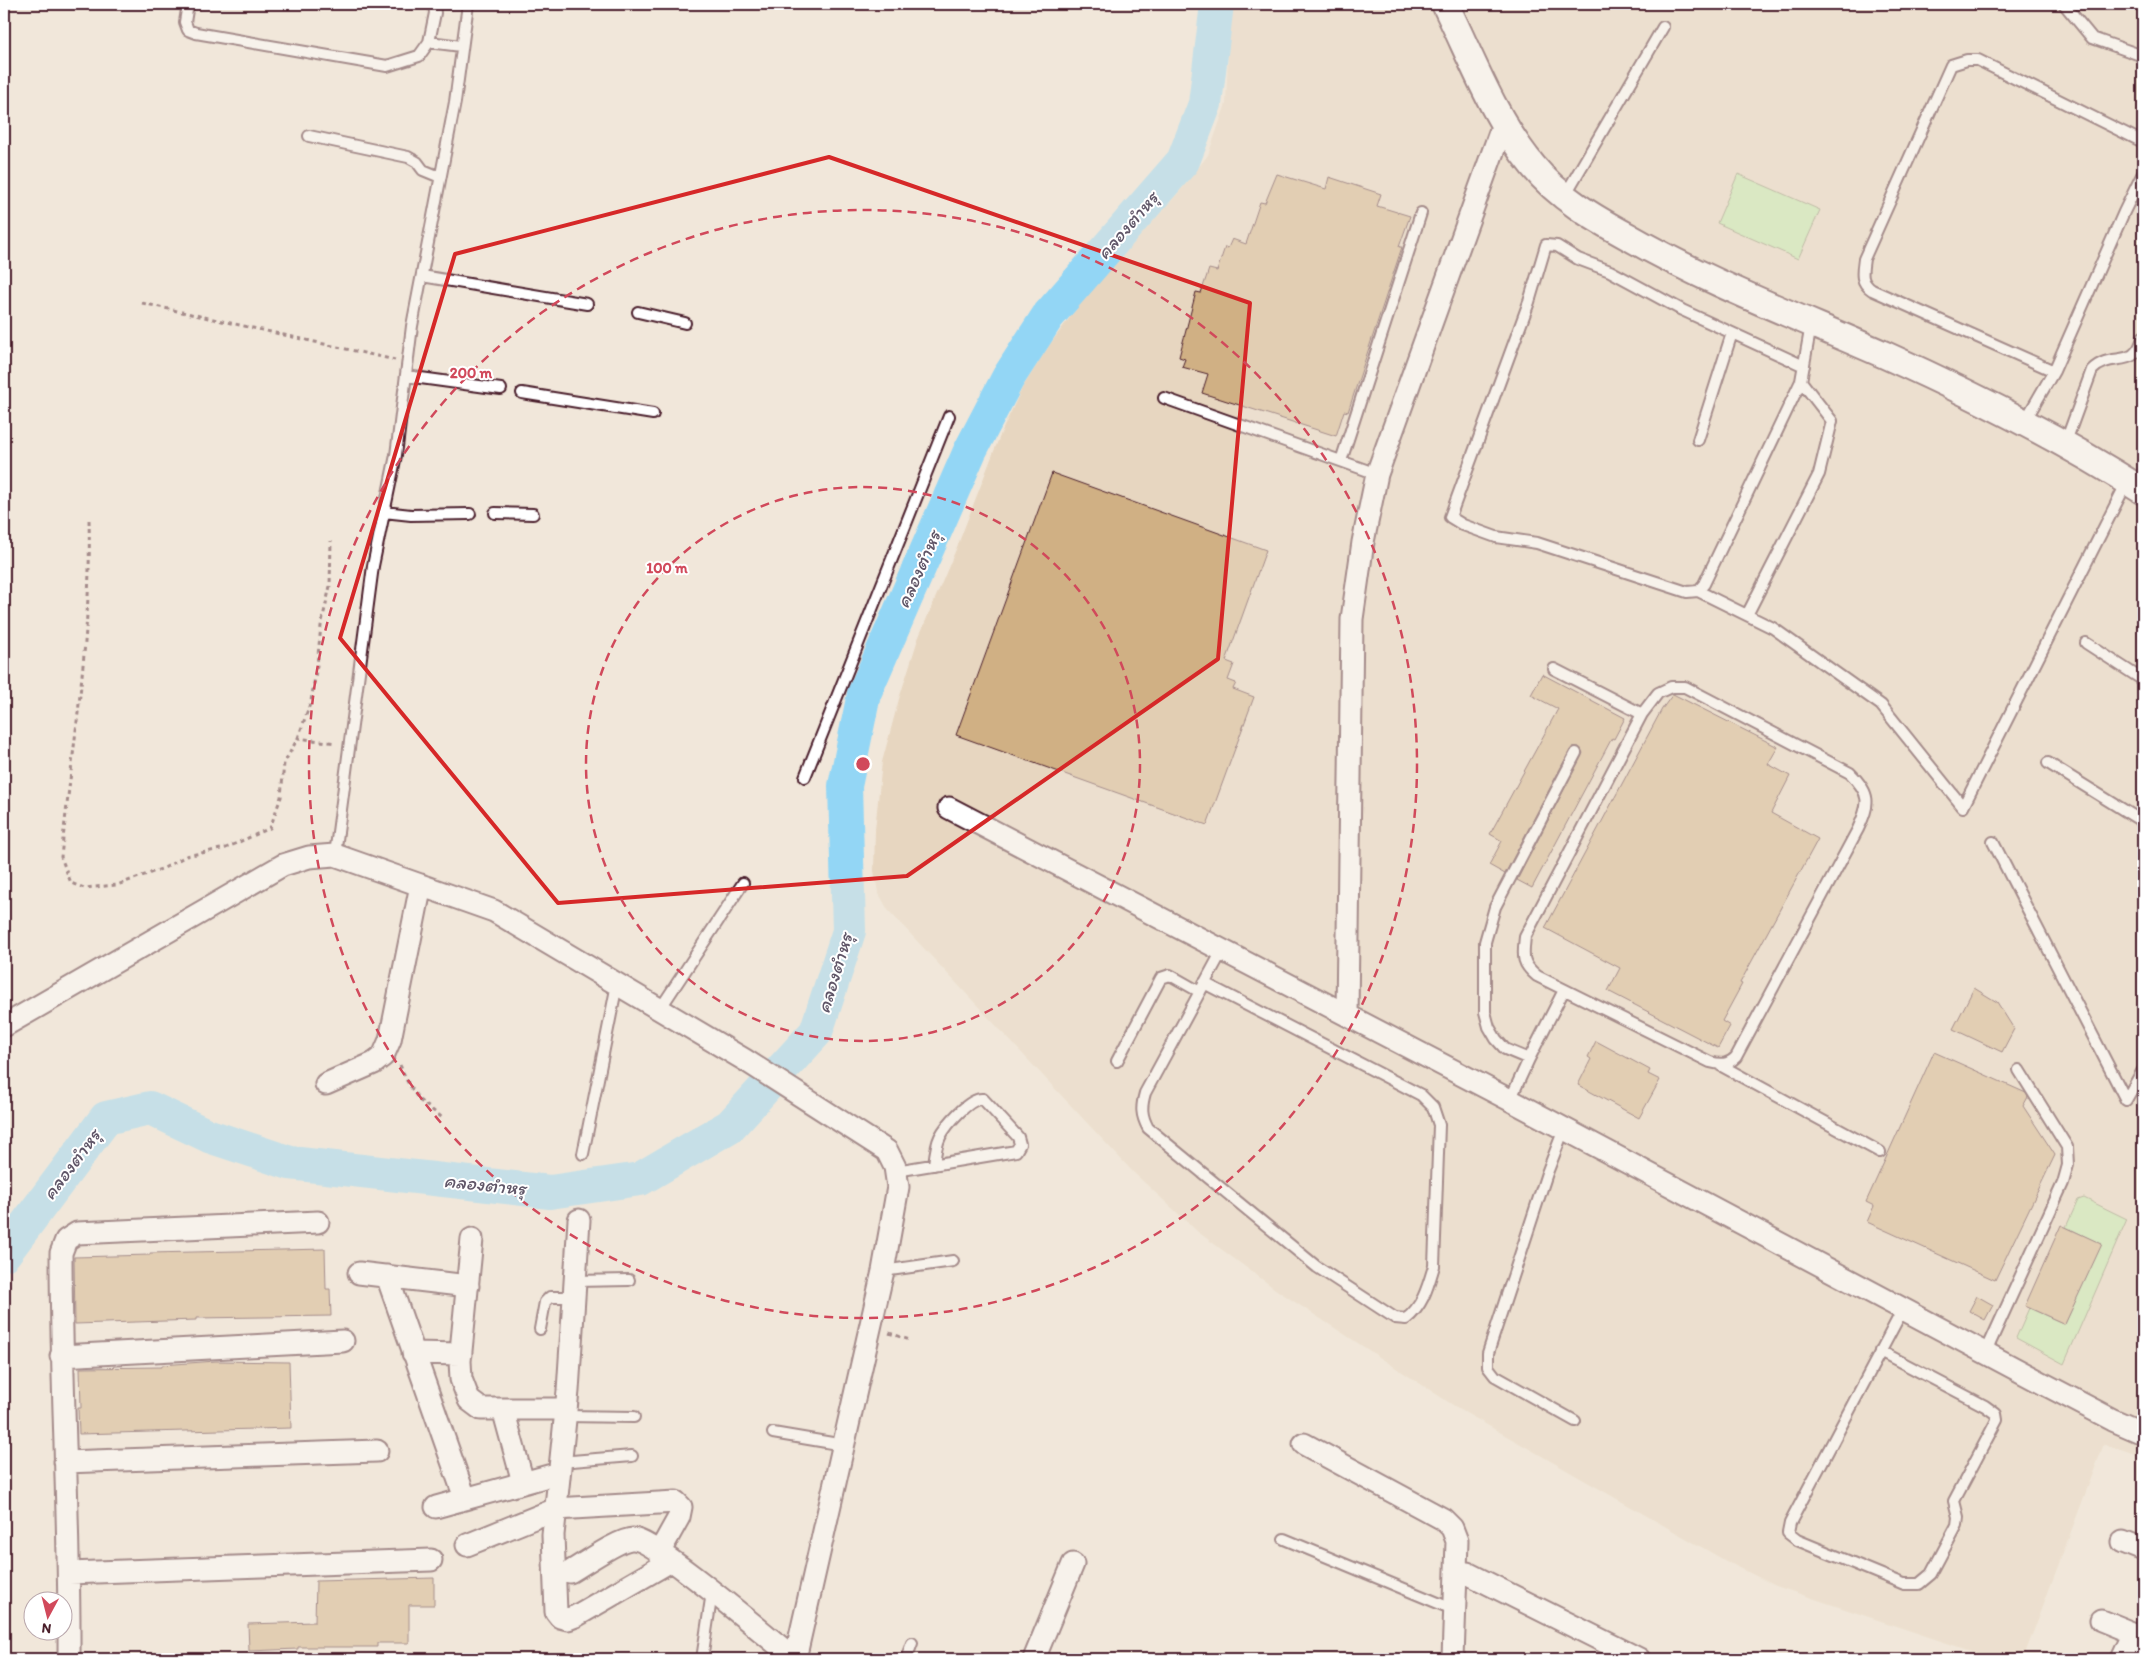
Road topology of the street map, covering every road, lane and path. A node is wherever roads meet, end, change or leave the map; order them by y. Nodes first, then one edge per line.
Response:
1 (188, 4) edge
2 (434, 4) edge
3 (468, 4) edge
4 (1445, 4) edge
5 (2064, 4) edge
6 (1663, 27) dead end
7 (429, 42) junction
8 (461, 46) junction
9 (2143, 56) edge
10 (1503, 124) junction
11 (309, 136) dead end
12 (2143, 142) edge
13 (2143, 173) edge
14 (440, 177) junction
15 (1564, 197) junction
16 (1421, 214) dead end
17 (422, 276) junction
18 (142, 303) dead end
19 (587, 304) dead end
20 (638, 312) dead end
21 (686, 323) dead end
22 (1811, 324) junction
23 (1732, 333) junction
24 (2143, 338) edge
25 (408, 363) junction
26 (1804, 366) junction
27 (2054, 371) junction
28 (406, 376) junction
29 (1801, 382) junction
30 (501, 389) dead end
31 (522, 393) dead end
32 (1164, 398) dead end
33 (654, 414) dead end
34 (949, 416) dead end
35 (2024, 422) junction
36 (1698, 440) dead end
37 (2065, 444) junction
38 (1341, 461) junction
39 (1377, 474) junction
40 (2135, 486) edge
41 (384, 512) junction
42 (495, 513) dead end
43 (470, 514) dead end
44 (533, 514) dead end
45 (90, 520) dead end
46 (331, 541) dead end
47 (1698, 591) junction
48 (1748, 615) junction
49 (2086, 643) dead end
50 (1554, 669) dead end
51 (2143, 680) edge
52 (1642, 714) junction
53 (298, 738) junction
54 (349, 745) junction
55 (1576, 753) dead end
56 (2048, 763) dead end
57 (805, 778) dead end
58 (949, 808) dead end
59 (2143, 822) edge
60 (1993, 842) dead end
61 (334, 855) junction
62 (743, 883) dead end
63 (421, 886) junction
64 (1222, 951) junction
65 (617, 984) junction
66 (1202, 988) junction
67 (1564, 990) junction
68 (660, 1009) junction
69 (1347, 1015) junction
70 (4, 1026) edge
71 (390, 1040) junction
72 (1529, 1059) junction
73 (1117, 1061) dead end
74 (1720, 1065) junction
75 (2019, 1070) dead end
76 (2143, 1070) edge
77 (326, 1084) dead end
78 (1510, 1100) junction
79 (444, 1119) dead end
80 (1564, 1129) junction
81 (1880, 1152) dead end
82 (582, 1154) dead end
83 (934, 1165) junction
84 (896, 1171) junction
85 (579, 1220) dead end
86 (318, 1222) dead end
87 (472, 1239) dead end
88 (953, 1261) dead end
89 (883, 1271) junction
90 (359, 1273) dead end
91 (387, 1276) junction
92 (629, 1280) dead end
93 (468, 1286) junction
94 (575, 1289) junction
95 (1903, 1309) junction
96 (540, 1329) dead end
97 (344, 1341) dead end
98 (1880, 1351) junction
99 (413, 1353) junction
100 (461, 1354) junction
101 (1985, 1354) junction
102 (61, 1356) junction
103 (503, 1409) junction
104 (565, 1412) junction
105 (634, 1417) dead end
106 (1575, 1421) dead end
107 (773, 1433) dead end
108 (2143, 1433) edge
109 (1304, 1444) dead end
110 (844, 1445) junction
111 (377, 1451) dead end
112 (632, 1456) dead end
113 (65, 1462) junction
114 (560, 1467) junction
115 (524, 1482) junction
116 (465, 1498) junction
117 (436, 1507) dead end
118 (556, 1509) junction
119 (1284, 1539) dead end
120 (2123, 1542) dead end
121 (466, 1545) dead end
122 (2143, 1550) edge
123 (665, 1557) junction
124 (430, 1560) dead end
125 (1073, 1564) dead end
126 (570, 1572) dead end
127 (69, 1573) junction
128 (1467, 1573) dead end
129 (712, 1592) junction
130 (1454, 1610) junction
131 (2101, 1620) dead end
132 (2139, 1635) edge
133 (912, 1643) dead end
134 (69, 1659) edge
135 (702, 1659) edge
136 (795, 1659) edge
137 (906, 1659) edge
138 (1034, 1659) edge
139 (1453, 1659) edge
140 (1639, 1659) edge
141 (2122, 1659) edge

1 - 7 lane
2 - 7 lane
3 - 8 lane
4 - 10 street
5 - 9 lane
6 - 15 lane
7 - 8 lane
8 - 14 lane
10 - 15 street
10 - 39 street
11 - 14 lane
12 - 27 lane
13 - 27 lane
14 - 17 lane
15 - 22 street
16 - 38 lane
17 - 19 lane
17 - 25 lane
18 - 25 path
20 - 21 lane
22 - 26 lane
22 - 35 street
23 - 26 lane
23 - 36 lane
23 - 47 lane
24 - 37 lane
25 - 28 lane
26 - 29 lane
27 - 35 lane
28 - 30 lane
28 - 41 lane
29 - 47 lane
29 - 48 lane
31 - 33 lane
32 - 38 lane
34 - 57 lane
35 - 37 street
37 - 40 street
38 - 39 lane
39 - 69 street
40 - 48 lane
41 - 43 lane
41 - 54 lane
42 - 44 lane
45 - 53 path
46 - 53 path
47 - 48 lane
49 - 51 lane
50 - 52 lane
52 - 67 lane
52 - 74 lane
53 - 54 path
54 - 61 lane
55 - 72 lane
56 - 59 lane
58 - 64 street
60 - 76 lane
61 - 63 street
61 - 70 street
62 - 68 lane
63 - 65 street
63 - 71 street
64 - 66 lane
64 - 69 street
65 - 68 street
65 - 82 lane
66 - 66 lane
66 - 73 lane
67 - 72 lane
67 - 74 lane
68 - 84 street
69 - 78 street
71 - 77 street
71 - 79 path
72 - 78 lane
74 - 81 lane
75 - 101 lane
78 - 80 street
80 - 95 street
80 - 106 lane
83 - 83 lane
83 - 84 lane
84 - 89 street
85 - 94 street
86 - 102 street
87 - 93 street
88 - 89 lane
89 - 110 street
90 - 91 street
91 - 93 street
91 - 99 street
92 - 94 lane
93 - 100 street
94 - 96 lane
94 - 104 street
95 - 98 lane
95 - 101 street
97 - 102 street
98 - 98 lane
99 - 100 street
99 - 116 street
100 - 103 street
101 - 108 street
102 - 113 street
103 - 104 street
103 - 115 street
104 - 105 lane
104 - 114 street
107 - 110 lane
109 - 130 street
110 - 136 street
111 - 113 street
112 - 114 lane
113 - 127 street
114 - 115 street
114 - 118 street
115 - 116 street
116 - 117 street
118 - 121 street
118 - 123 street
118 - 123 street
119 - 130 lane
120 - 122 street
123 - 126 street
123 - 129 street
124 - 127 street
125 - 138 street
127 - 134 street
128 - 140 street
129 - 135 lane
129 - 136 street
130 - 139 street
131 - 132 street
132 - 141 street
133 - 137 lane

